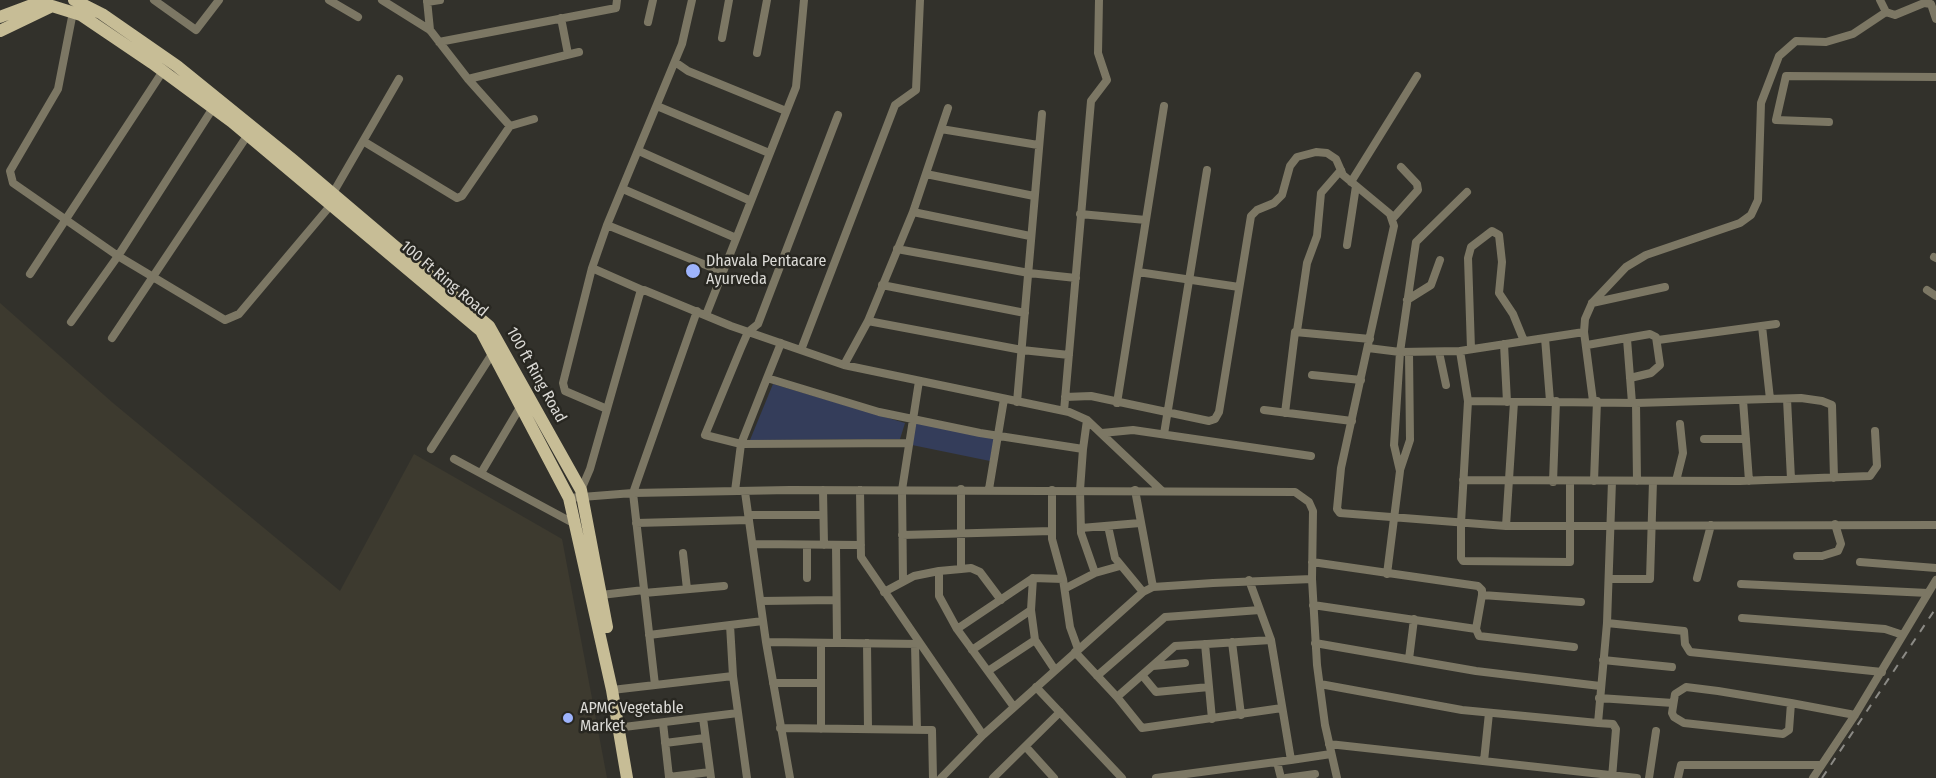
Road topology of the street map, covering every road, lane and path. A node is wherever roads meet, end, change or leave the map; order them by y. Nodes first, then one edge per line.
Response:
1 (154, 0) edge
2 (219, 0) edge
3 (329, 0) edge
4 (401, 0) edge
5 (440, 0) edge
6 (617, 0) edge
7 (653, 0) edge
8 (692, 0) edge
9 (729, 0) edge
10 (767, 0) edge
11 (804, 0) edge
12 (920, 0) edge
13 (1099, 0) edge
14 (1880, 0) edge
15 (427, 1) edge
16 (52, 2) edge
17 (385, 2) edge
18 (73, 6) edge
19 (1886, 12) junction
20 (0, 17) edge
21 (358, 17) dead end
22 (561, 18) junction
23 (1936, 19) edge
24 (648, 22) dead end
25 (430, 30) junction
26 (0, 31) edge
27 (722, 38) dead end
28 (439, 42) junction
29 (579, 52) dead end
30 (758, 53) dead end
31 (568, 54) junction
32 (675, 62) junction
33 (164, 71) junction
34 (1417, 76) dead end
35 (1936, 77) edge
36 (399, 79) dead end
37 (468, 79) junction
38 (657, 106) junction
39 (1164, 106) dead end
40 (213, 108) junction
41 (948, 108) dead end
42 (786, 111) junction
43 (1042, 114) dead end
44 (838, 115) dead end
45 (534, 119) dead end
46 (1829, 122) dead end
47 (510, 126) junction
48 (941, 129) junction
49 (247, 136) junction
50 (363, 141) junction
51 (1038, 145) junction
52 (639, 151) junction
53 (769, 153) junction
54 (1401, 167) dead end
55 (1207, 170) dead end
56 (1341, 170) junction
57 (926, 174) junction
58 (1353, 184) junction
59 (623, 189) junction
60 (1467, 192) dead end
61 (1034, 196) junction
62 (332, 200) junction
63 (751, 201) junction
64 (913, 212) junction
65 (1080, 214) junction
66 (1393, 218) junction
67 (66, 219) junction
68 (1146, 220) junction
69 (607, 225) junction
70 (1030, 236) junction
71 (736, 238) junction
72 (1347, 245) dead end
73 (897, 249) junction
74 (118, 256) junction
75 (1440, 260) dead end
76 (592, 268) junction
77 (723, 272) junction
78 (1138, 272) junction
79 (1029, 273) junction
80 (30, 274) dead end
81 (153, 277) junction
82 (1076, 278) junction
83 (1189, 280) junction
84 (882, 285) junction
85 (1239, 287) junction
86 (1665, 287) dead end
87 (642, 290) junction
88 (1927, 290) dead end
89 (1936, 296) edge
90 (1407, 300) junction
91 (1592, 303) junction
92 (701, 313) junction
93 (1025, 313) junction
94 (867, 321) junction
95 (71, 322) dead end
96 (1776, 324) dead end
97 (1762, 326) junction
98 (1297, 331) junction
99 (748, 332) junction
100 (1584, 332) junction
101 (112, 338) dead end
102 (1545, 338) junction
103 (1627, 339) junction
104 (1658, 340) junction
105 (1524, 341) junction
106 (780, 343) junction
107 (1369, 344) junction
108 (1504, 344) junction
109 (1587, 345) junction
110 (1471, 349) junction
111 (801, 350) junction
112 (1022, 350) junction
113 (494, 351) junction
114 (1460, 351) junction
115 (1405, 352) junction
116 (1439, 352) junction
117 (1069, 355) junction
118 (844, 365) junction
119 (1311, 375) dead end
120 (767, 378) junction
121 (1630, 378) junction
122 (1361, 380) junction
123 (919, 381) junction
124 (1446, 385) dead end
125 (1065, 398) junction
126 (1004, 399) junction
127 (1770, 399) junction
128 (1787, 399) junction
129 (1743, 400) junction
130 (1468, 401) junction
131 (1553, 401) junction
132 (1595, 401) junction
133 (1017, 402) junction
134 (1511, 402) junction
135 (1117, 403) junction
136 (1634, 403) junction
137 (522, 404) junction
138 (607, 409) junction
139 (1264, 410) dead end
140 (1064, 411) junction
141 (1167, 413) junction
142 (1285, 413) junction
143 (912, 419) junction
144 (1087, 420) junction
145 (1352, 422) junction
146 (1680, 424) dead end
147 (1875, 431) dead end
148 (1102, 433) junction
149 (1164, 434) junction
150 (998, 436) junction
151 (1704, 439) dead end
152 (1746, 439) junction
153 (908, 442) junction
154 (741, 444) junction
155 (431, 449) dead end
156 (1083, 449) junction
157 (1311, 456) dead end
158 (454, 459) dead end
159 (1400, 471) junction
160 (481, 473) junction
161 (1834, 478) junction
162 (1791, 479) junction
163 (1463, 480) junction
164 (1509, 481) junction
165 (1612, 481) junction
166 (1637, 481) junction
167 (1653, 481) junction
168 (1676, 481) junction
169 (1749, 481) junction
170 (1553, 482) junction
171 (1570, 482) junction
172 (1594, 482) junction
173 (961, 489) junction
174 (989, 489) junction
175 (823, 490) junction
176 (860, 490) junction
177 (902, 490) junction
178 (1052, 490) junction
179 (1080, 490) junction
180 (1135, 490) junction
181 (735, 491) junction
182 (1162, 491) junction
183 (745, 492) junction
184 (633, 493) junction
185 (577, 494) junction
186 (824, 515) junction
187 (749, 517) junction
188 (1394, 518) junction
189 (636, 523) junction
190 (1140, 523) junction
191 (1461, 523) junction
192 (576, 524) junction
193 (1711, 525) junction
194 (1835, 525) junction
195 (1936, 525) edge
196 (1108, 526) junction
197 (1506, 526) junction
198 (1569, 526) junction
199 (1612, 526) junction
200 (1652, 526) junction
201 (1081, 528) junction
202 (960, 531) junction
203 (1052, 531) junction
204 (902, 535) junction
205 (753, 544) junction
206 (807, 545) junction
207 (824, 545) junction
208 (836, 545) junction
209 (861, 546) junction
210 (683, 553) dead end
211 (1797, 556) dead end
212 (1312, 562) junction
213 (1860, 562) dead end
214 (1120, 566) junction
215 (1936, 568) edge
216 (961, 569) junction
217 (939, 571) junction
218 (1095, 573) junction
219 (1387, 574) junction
220 (807, 578) dead end
221 (1033, 578) junction
222 (1697, 578) dead end
223 (1312, 579) junction
224 (1609, 579) junction
225 (903, 580) junction
226 (1249, 580) junction
227 (1936, 580) edge
228 (1065, 584) junction
229 (1742, 584) dead end
230 (724, 585) dead end
231 (1153, 587) junction
232 (687, 589) junction
233 (644, 592) junction
234 (884, 592) junction
235 (1143, 592) junction
236 (1928, 593) junction
237 (601, 595) junction
238 (1482, 595) junction
239 (836, 600) junction
240 (1001, 600) junction
241 (760, 601) junction
242 (1581, 602) dead end
243 (1312, 605) junction
244 (1031, 610) junction
245 (1260, 610) junction
246 (1742, 618) dead end
247 (1414, 620) junction
248 (763, 621) junction
249 (1607, 624) junction
250 (730, 625) junction
251 (1476, 628) junction
252 (957, 629) junction
253 (650, 635) junction
254 (1904, 635) junction
255 (1035, 640) junction
256 (1270, 640) junction
257 (766, 642) junction
258 (1232, 642) junction
259 (821, 643) junction
260 (837, 643) junction
261 (867, 643) junction
262 (1316, 643) junction
263 (918, 644) junction
264 (1205, 644) junction
265 (1574, 647) dead end
266 (972, 650) junction
267 (1077, 650) junction
268 (1409, 659) junction
269 (1603, 660) junction
270 (1185, 663) dead end
271 (1152, 666) junction
272 (1672, 667) dead end
273 (1054, 670) junction
274 (988, 671) junction
275 (1882, 672) junction
276 (1142, 675) junction
277 (733, 676) junction
278 (1097, 676) junction
279 (773, 683) junction
280 (821, 683) junction
281 (1320, 684) junction
282 (656, 685) junction
283 (1600, 686) junction
284 (1036, 687) junction
285 (1209, 687) junction
286 (615, 690) junction
287 (1117, 697) junction
288 (1599, 698) junction
289 (1791, 703) junction
290 (1673, 704) junction
291 (1014, 707) junction
292 (1282, 708) junction
293 (1060, 712) junction
294 (738, 713) junction
295 (1489, 713) junction
296 (1241, 715) junction
297 (1855, 715) junction
298 (703, 718) junction
299 (1212, 719) junction
300 (663, 723) junction
301 (1598, 723) junction
302 (624, 727) junction
303 (780, 728) junction
304 (821, 729) junction
305 (868, 729) junction
306 (917, 730) junction
307 (1656, 731) dead end
308 (983, 735) junction
309 (705, 738) junction
310 (665, 743) junction
311 (1329, 744) junction
312 (1026, 747) junction
313 (1331, 754) junction
314 (1291, 760) junction
315 (1484, 761) junction
316 (1277, 762) junction
317 (1821, 765) junction
318 (1214, 774) edge
319 (1315, 774) dead end
320 (711, 775) edge
321 (1612, 777) edge
322 (630, 778) edge
323 (747, 778) edge
324 (790, 778) edge
325 (933, 778) edge
326 (941, 778) edge
327 (993, 778) edge
328 (1054, 778) edge
329 (1122, 778) edge
330 (1156, 778) edge
331 (1281, 778) edge
332 (1286, 778) edge
333 (1336, 778) edge
334 (1637, 778) edge
335 (1649, 778) edge
336 (1678, 778) edge
337 (1813, 778) edge

1 - 2 street
3 - 21 street
4 - 17 street
5 - 15 street
6 - 22 street
7 - 24 street
8 - 32 street
9 - 27 street
10 - 30 street
11 - 42 street
12 - 111 street
13 - 65 street
14 - 19 street
15 - 25 street
16 - 18 main road, 100 Ft Ring Road
16 - 20 main road
16 - 26 main road
17 - 25 street
18 - 33 main road, 100 Ft Ring Road
18 - 62 main road, 100 ft Ring Road
18 - 67 street
19 - 23 street
19 - 91 street
22 - 28 street
22 - 31 street
25 - 28 street
28 - 37 street
29 - 31 street
31 - 37 street
32 - 38 street
32 - 42 street
33 - 40 main road, 100 Ft Ring Road
33 - 67 street
34 - 58 street
35 - 46 street
36 - 50 street
37 - 47 street
38 - 52 street
38 - 53 street
39 - 68 street
40 - 49 main road, 100 Ft Ring Road
40 - 74 street
41 - 48 street
42 - 53 street
43 - 51 street
44 - 99 street
45 - 47 street
47 - 50 street
48 - 51 street
48 - 57 street
49 - 62 main road, 100 Ft Ring Road
49 - 81 street
50 - 62 street
51 - 61 street
52 - 59 street
52 - 63 street
53 - 63 street
54 - 66 street
55 - 83 street
56 - 58 street
56 - 85 street
56 - 98 street
57 - 61 street
57 - 64 street
58 - 66 street
58 - 72 street
59 - 69 street
59 - 71 street
60 - 90 street
61 - 70 street
62 - 81 street
62 - 113 main road, 100 Ft Ring Road
62 - 185 main road, 100 ft Ring Road
63 - 71 street
64 - 70 street
64 - 73 street
65 - 68 street
65 - 82 street
66 - 107 street
67 - 74 street
67 - 80 street
68 - 78 street
69 - 76 street
69 - 77 street
70 - 79 street
71 - 77 street
73 - 79 street
73 - 84 street
74 - 81 street
74 - 95 street
75 - 90 street
76 - 87 street
76 - 138 street
77 - 92 street
78 - 83 street
78 - 135 street
79 - 82 street
79 - 93 street
81 - 101 street
82 - 117 street
83 - 85 street
83 - 141 street
84 - 93 street
84 - 94 street
85 - 141 street
86 - 91 street
87 - 92 street
87 - 138 street
88 - 89 street
90 - 115 street
91 - 100 street
92 - 99 street
92 - 184 street
93 - 112 street
94 - 112 street
94 - 118 street
96 - 97 street
97 - 104 street
97 - 127 street
98 - 107 street
98 - 142 street
99 - 106 street
99 - 154 street
100 - 102 street
100 - 109 street
102 - 105 street
102 - 131 street
103 - 104 street
103 - 109 street
103 - 121 street
104 - 121 street
105 - 108 street
105 - 110 street
106 - 111 street
106 - 120 street
107 - 115 street
107 - 122 street
108 - 110 street
108 - 134 street
109 - 132 street
110 - 114 street
111 - 118 street
112 - 117 street
112 - 133 street
113 - 137 main road, 100 Ft Ring Road
113 - 155 street
114 - 116 street
114 - 130 street
115 - 116 street
115 - 159 street
115 - 159 street
116 - 124 street
117 - 125 street
118 - 123 street
119 - 122 street
120 - 143 street
120 - 154 street
121 - 136 street
122 - 145 street
123 - 126 street
123 - 143 street
125 - 135 street
125 - 140 street
126 - 133 street
126 - 150 street
127 - 128 street
127 - 129 street
128 - 161 street
128 - 162 street
129 - 136 street
129 - 152 street
130 - 134 street
130 - 163 street
131 - 132 street
131 - 134 street
131 - 170 street
132 - 136 street
132 - 172 street
133 - 140 street
134 - 164 street
135 - 141 street
136 - 166 street
137 - 160 street
137 - 185 main road, 100 Ft Ring Road
138 - 185 street
139 - 142 street
140 - 144 street
141 - 149 street
142 - 145 street
143 - 150 street
143 - 153 street
144 - 148 street
144 - 156 street
145 - 188 street
146 - 168 street
147 - 161 street
148 - 149 street
148 - 182 street
149 - 157 street
150 - 156 street
150 - 174 street
151 - 152 street
152 - 169 street
153 - 154 street
153 - 177 street
154 - 181 street
156 - 179 street
158 - 160 street
159 - 188 street
160 - 192 street
161 - 162 street
162 - 169 street
163 - 164 street
163 - 191 street
164 - 170 street
164 - 197 street
165 - 166 street
165 - 172 street
165 - 199 street
166 - 167 street
167 - 168 street
167 - 200 street
168 - 169 street
170 - 171 street
171 - 172 street
171 - 198 street
173 - 174 street
173 - 177 street
173 - 202 street
174 - 178 street
175 - 176 street
175 - 183 street
175 - 186 street
176 - 177 street
176 - 209 street
177 - 204 street
178 - 179 street
178 - 203 street
179 - 180 street
179 - 201 street
180 - 182 street
180 - 190 street
181 - 183 street
181 - 184 street
182 - 212 street
183 - 187 street
184 - 185 street
184 - 189 street
185 - 192 main road, 100 Ft Ring Road
185 - 237 main road, 100 ft Ring Road
186 - 187 street
186 - 207 street
187 - 189 street
187 - 205 street
188 - 191 street
188 - 219 street
189 - 233 street
190 - 196 street
190 - 231 street
191 - 197 street
191 - 198 street
192 - 286 main road, 100 Ft Ring Road
193 - 194 street
193 - 200 street
193 - 222 street
194 - 195 street
194 - 211 street
196 - 201 street
196 - 214 street
197 - 198 street
198 - 199 street
199 - 200 street
199 - 224 street
200 - 224 street
201 - 218 street
202 - 203 street
202 - 204 street
202 - 216 street
203 - 228 street
204 - 225 street
205 - 206 street
205 - 241 street
206 - 207 street
206 - 220 street
207 - 208 street
208 - 209 street
208 - 239 street
209 - 234 street
210 - 232 street
212 - 219 street
212 - 223 street
213 - 215 street
214 - 218 street
214 - 235 street
216 - 217 street
216 - 240 street
217 - 225 street
217 - 252 street
218 - 228 street
219 - 238 street
221 - 228 street
221 - 240 street
221 - 244 street
223 - 226 street
223 - 243 street
224 - 249 street
225 - 234 street
226 - 231 street
226 - 245 street
227 - 236 street
228 - 267 street
229 - 236 street
230 - 232 street
231 - 235 street
232 - 233 street
233 - 237 street
233 - 253 street
234 - 263 street
235 - 267 street
236 - 254 street
237 - 286 main road, 100 ft Ring Road
238 - 242 street
238 - 251 street
239 - 241 street
239 - 260 street
240 - 252 street
241 - 248 street
243 - 247 street
243 - 262 street
244 - 255 street
244 - 266 street
245 - 256 street
245 - 278 street
246 - 254 street
247 - 251 street
247 - 268 street
248 - 250 street
248 - 257 street
249 - 269 street
249 - 275 street
250 - 253 street
250 - 277 street
251 - 265 street
252 - 266 street
253 - 282 street
254 - 275 street
255 - 273 street
255 - 274 street
256 - 258 street
256 - 292 street
257 - 259 street
257 - 279 street
258 - 264 street
258 - 296 street
259 - 260 street
259 - 280 street
260 - 261 street
261 - 263 street
261 - 305 street
262 - 268 street
262 - 281 street
263 - 306 street
263 - 308 street
264 - 271 street
264 - 285 street
266 - 274 street
267 - 273 street
267 - 278 street
268 - 283 street
269 - 272 street
269 - 283 street
270 - 271 street
271 - 276 street
273 - 284 street
274 - 291 street
275 - 297 street
276 - 285 street
276 - 287 street
277 - 282 street
277 - 294 street
278 - 287 street
279 - 280 street
279 - 303 street
280 - 304 street
281 - 295 street
281 - 311 street
282 - 286 street
283 - 288 street
284 - 291 street
284 - 293 street
285 - 299 street
286 - 302 main road, 100 ft Ring Road
286 - 322 main road, 100 Ft Ring Road
287 - 299 street
288 - 290 street
288 - 301 street
289 - 290 street
289 - 290 street
289 - 297 street
291 - 308 street
292 - 296 street
292 - 314 street
293 - 312 street
293 - 329 street
294 - 298 street
294 - 323 street
295 - 301 street
295 - 315 street
296 - 299 street
297 - 317 street
298 - 300 street
298 - 309 street
300 - 302 street
300 - 310 street
301 - 321 street
302 - 322 main road, 100 ft Ring Road
303 - 304 street
303 - 324 street
304 - 305 street
305 - 306 street
306 - 325 street
307 - 335 street
308 - 326 street
309 - 310 street
309 - 320 street
310 - 320 street
311 - 313 street
311 - 315 street
312 - 327 street
312 - 328 street
313 - 314 street
313 - 333 street
314 - 316 street
315 - 321 street
316 - 318 street
316 - 331 street
317 - 336 street
317 - 337 street
318 - 330 street
319 - 332 street
321 - 334 street

